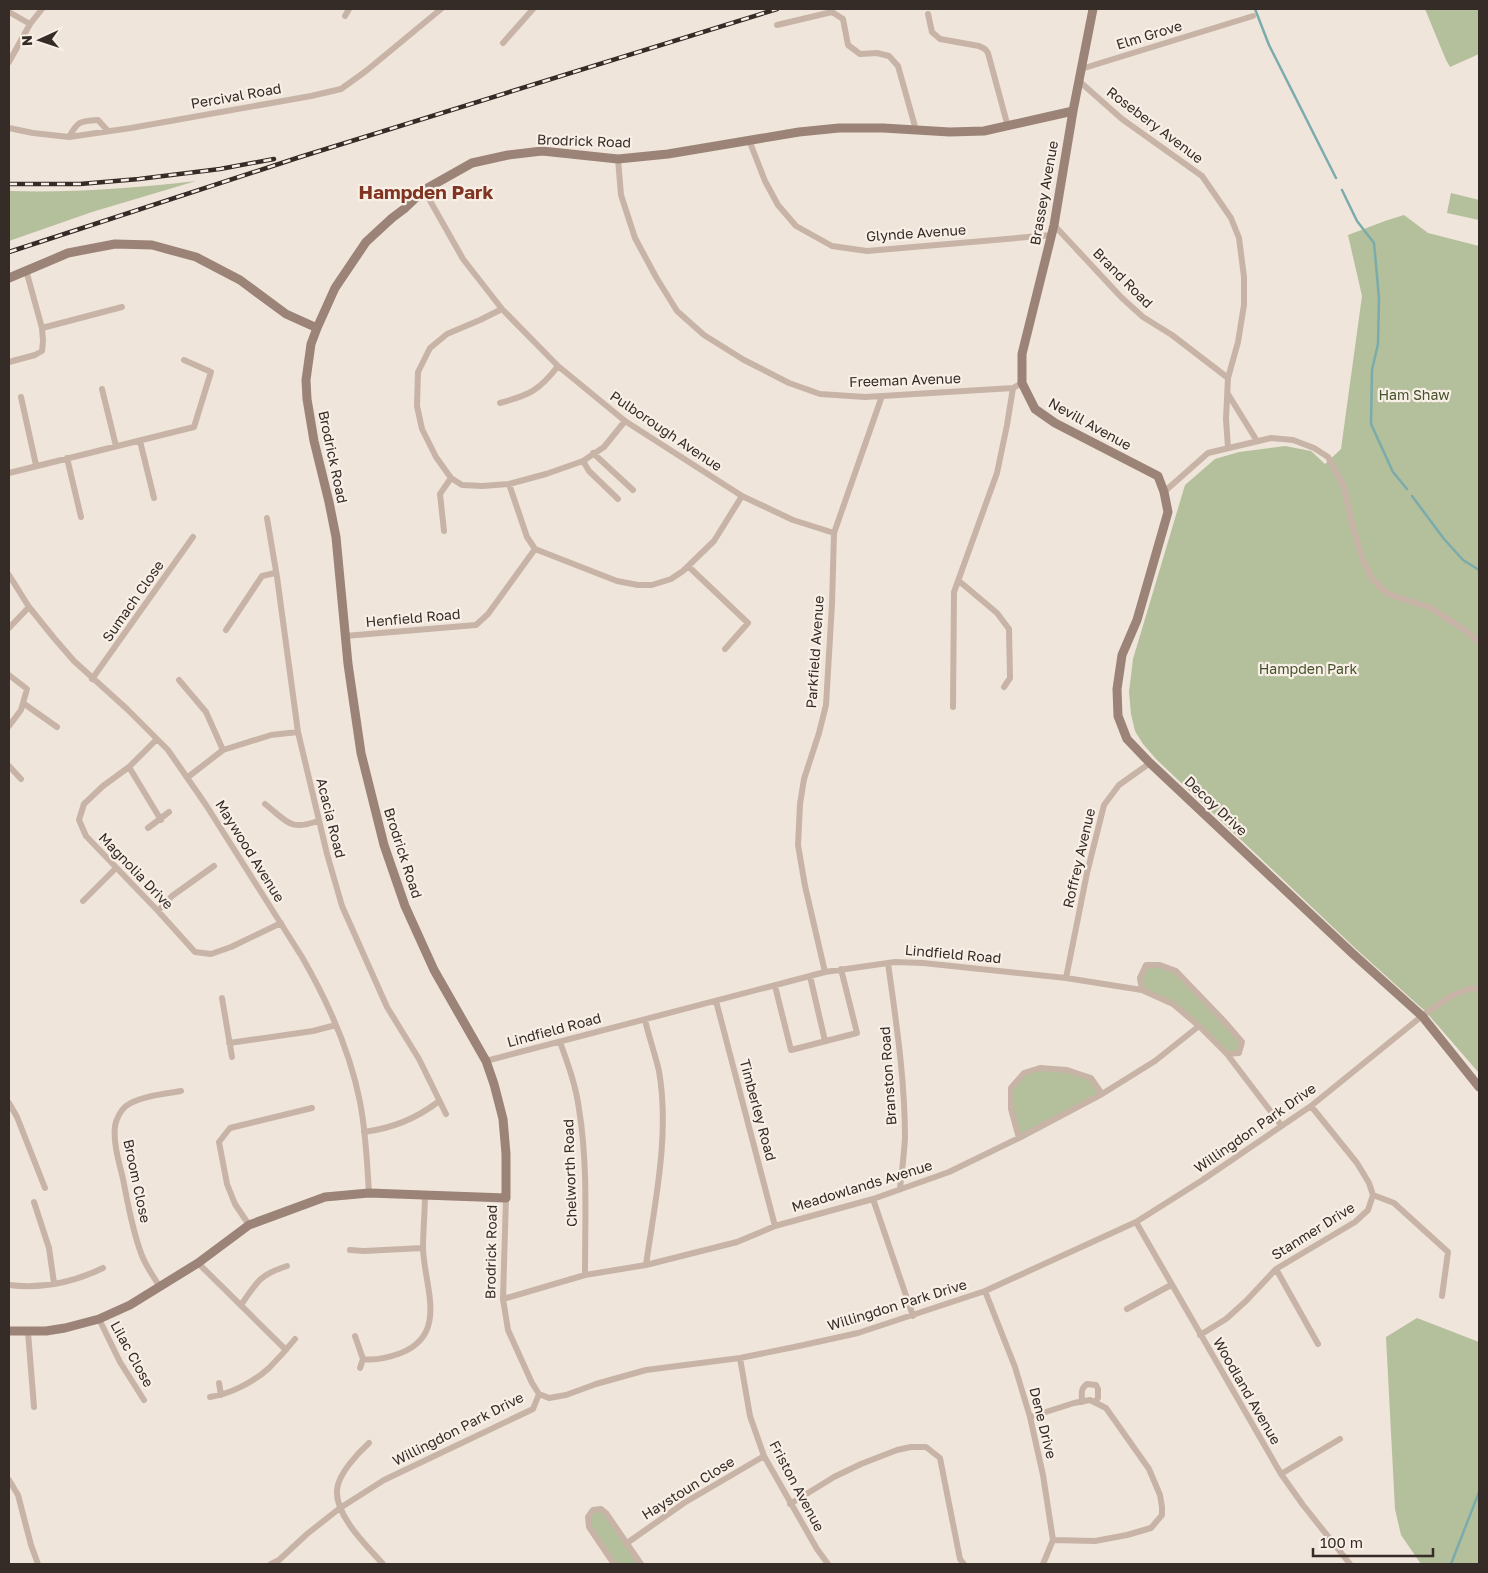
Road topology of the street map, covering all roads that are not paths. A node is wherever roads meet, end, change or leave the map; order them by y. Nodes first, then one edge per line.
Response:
1 (42, 9) edge
2 (349, 9) edge
3 (442, 9) edge
4 (533, 9) edge
5 (1093, 9) edge
6 (9, 12) edge
7 (928, 14) dead end
8 (345, 16) dead end
9 (1252, 16) dead end
10 (30, 24) junction
11 (777, 25) dead end
12 (503, 42) dead end
13 (9, 62) edge
14 (1081, 69) junction
15 (1079, 81) junction
16 (1073, 111) junction
17 (1008, 127) junction
18 (9, 128) edge
19 (916, 130) junction
20 (108, 131) junction
21 (69, 137) junction
22 (749, 140) junction
23 (618, 159) junction
24 (424, 190) junction
25 (1054, 225) junction
26 (1052, 235) junction
27 (26, 270) junction
28 (9, 278) edge
29 (122, 307) dead end
30 (502, 309) junction
31 (42, 328) junction
32 (317, 328) junction
33 (184, 360) dead end
34 (9, 362) edge
35 (558, 366) junction
36 (1228, 378) junction
37 (1022, 382) junction
38 (1013, 388) junction
39 (102, 389) dead end
40 (1227, 393) junction
41 (882, 396) junction
42 (20, 397) dead end
43 (500, 403) dead end
44 (625, 421) junction
45 (140, 441) junction
46 (1257, 441) junction
47 (116, 446) junction
48 (1228, 448) junction
49 (594, 454) junction
50 (67, 458) junction
51 (583, 461) junction
52 (36, 465) junction
53 (9, 473) edge
54 (1158, 476) joint
55 (452, 478) junction
56 (509, 484) junction
57 (633, 490) dead end
58 (1164, 492) junction
59 (742, 496) junction
60 (154, 498) dead end
61 (618, 499) dead end
62 (81, 517) dead end
63 (268, 518) dead end
64 (444, 531) dead end
65 (834, 534) junction
66 (193, 536) dead end
67 (534, 548) junction
68 (688, 566) junction
69 (276, 573) junction
70 (9, 575) edge
71 (959, 581) junction
72 (29, 607) junction
73 (9, 628) edge
74 (226, 630) dead end
75 (345, 636) junction
76 (1479, 643) edge
77 (724, 649) dead end
78 (9, 675) edge
79 (92, 679) junction
80 (178, 680) dead end
81 (1004, 686) dead end
82 (23, 703) junction
83 (953, 708) dead end
84 (9, 726) edge
85 (57, 727) dead end
86 (298, 732) junction
87 (157, 739) junction
88 (223, 750) junction
89 (1150, 763) junction
90 (9, 766) edge
91 (128, 767) junction
92 (188, 777) junction
93 (21, 779) dead end
94 (266, 804) dead end
95 (170, 812) dead end
96 (161, 820) junction
97 (318, 821) junction
98 (148, 828) dead end
99 (214, 866) dead end
100 (116, 868) junction
101 (83, 901) dead end
102 (158, 911) junction
103 (281, 923) junction
104 (888, 962) junction
105 (841, 969) junction
106 (825, 972) junction
107 (810, 976) junction
108 (1066, 978) junction
109 (775, 986) junction
110 (1479, 989) edge
111 (1142, 990) junction
112 (222, 998) dead end
113 (716, 1001) junction
114 (1422, 1016) junction
115 (645, 1020) junction
116 (336, 1025) junction
117 (1199, 1026) junction
118 (825, 1041) junction
119 (560, 1042) junction
120 (230, 1043) junction
121 (1227, 1054) junction
122 (232, 1058) dead end
123 (486, 1061) junction
124 (1479, 1086) edge
125 (181, 1091) dead end
126 (1102, 1094) junction
127 (438, 1102) junction
128 (9, 1103) edge
129 (1311, 1106) junction
130 (312, 1108) dead end
131 (446, 1114) dead end
132 (1281, 1125) junction
133 (364, 1132) junction
134 (1019, 1138) junction
135 (45, 1188) dead end
136 (900, 1188) junction
137 (369, 1193) junction
138 (426, 1194) junction
139 (1373, 1195) junction
140 (506, 1198) junction
141 (873, 1199) junction
142 (34, 1202) dead end
143 (1136, 1222) junction
144 (248, 1225) junction
145 (775, 1226) junction
146 (423, 1248) junction
147 (350, 1250) dead end
148 (364, 1251) junction
149 (362, 1259) dead end
150 (198, 1263) junction
151 (646, 1265) junction
152 (287, 1266) dead end
153 (103, 1268) dead end
154 (1276, 1269) junction
155 (585, 1275) junction
156 (54, 1283) junction
157 (9, 1285) edge
158 (1171, 1285) junction
159 (160, 1286) junction
160 (985, 1291) junction
161 (1442, 1296) dead end
162 (502, 1299) junction
163 (241, 1305) junction
164 (1127, 1309) dead end
165 (913, 1316) junction
166 (99, 1319) junction
167 (9, 1330) edge
168 (28, 1332) junction
169 (1200, 1335) junction
170 (355, 1336) dead end
171 (295, 1339) dead end
172 (1318, 1344) dead end
173 (286, 1350) junction
174 (363, 1358) junction
175 (740, 1358) junction
176 (360, 1368) dead end
177 (219, 1383) dead end
178 (539, 1394) junction
179 (221, 1395) junction
180 (210, 1397) dead end
181 (144, 1400) dead end
182 (1082, 1402) junction
183 (1095, 1402) junction
184 (34, 1407) dead end
185 (1030, 1417) junction
186 (1340, 1439) dead end
187 (369, 1443) dead end
188 (764, 1456) junction
189 (1281, 1474) junction
190 (9, 1480) edge
191 (790, 1504) junction
192 (340, 1508) junction
193 (1053, 1540) junction
194 (627, 1543) junction
195 (38, 1564) edge
196 (272, 1564) edge
197 (383, 1564) edge
198 (614, 1564) edge
199 (641, 1564) edge
200 (828, 1564) edge
201 (964, 1564) edge
202 (1043, 1564) edge
203 (1350, 1564) edge

1 - 10 street
2 - 8 street
3 - 20 street, Percival Road
4 - 12 street
5 - 14 street, Brassey Avenue
6 - 10 street
7 - 17 street
9 - 14 street, Elm Grove
10 - 13 street
11 - 19 street
14 - 15 street, Brassey Avenue
15 - 16 street, Brassey Avenue
15 - 36 street, Rosebery Avenue
16 - 17 street, Brodrick Road
16 - 25 street, Brassey Avenue
17 - 19 street, Brodrick Road
18 - 21 street, Percival Road
19 - 22 street, Brodrick Road
20 - 21 street, Percival Road
20 - 21 street
22 - 23 street, Brodrick Road
22 - 26 street, Glynde Avenue
23 - 24 street, Brodrick Road
23 - 41 street, Freeman Avenue
24 - 30 street, Pulborough Avenue
24 - 32 street, Brodrick Road
25 - 26 street, Brassey Avenue
25 - 36 street, Brand Road
26 - 37 street, Brassey Avenue
27 - 28 street
27 - 31 street
27 - 32 street
29 - 31 street
30 - 35 street, Pulborough Avenue
30 - 55 street
31 - 34 street
32 - 75 street, Brodrick Road
33 - 45 street
35 - 43 street
35 - 44 street, Pulborough Avenue
36 - 40 street, Rosebery Avenue
37 - 38 street
37 - 54 street, Nevill Avenue
38 - 41 street, Freeman Avenue
38 - 71 street
39 - 47 street
40 - 46 street
40 - 48 street, Rosebery Avenue
41 - 65 street, Parkfield Avenue
42 - 52 street
44 - 49 street
44 - 59 street, Pulborough Avenue
45 - 47 street
45 - 60 street
46 - 48 street
46 - 76 street
47 - 50 street
48 - 58 street
49 - 51 street
49 - 57 street
50 - 52 street
50 - 62 street
51 - 56 street
51 - 61 street
52 - 53 street
54 - 58 street, Decoy Drive
55 - 56 street
55 - 64 street
56 - 67 street
58 - 89 street, Decoy Drive
59 - 65 street, Pulborough Avenue
59 - 68 street
63 - 69 street, Acacia Road
65 - 106 street, Parkfield Avenue
66 - 79 street, Sumach Close
67 - 68 street
67 - 75 street, Henfield Road
68 - 77 street
69 - 74 street
69 - 86 street, Acacia Road
70 - 72 street, Maywood Avenue
71 - 81 street
71 - 83 street
72 - 73 street
72 - 79 street, Maywood Avenue
75 - 123 street, Brodrick Road
78 - 82 street
79 - 87 street, Maywood Avenue
80 - 88 street
82 - 84 street
82 - 85 street
86 - 88 street
86 - 97 street, Acacia Road
87 - 91 street, Magnolia Drive
87 - 92 street, Maywood Avenue
88 - 92 street
89 - 108 street, Roffrey Avenue
89 - 114 street, Decoy Drive
90 - 93 street
91 - 96 street
91 - 100 street, Magnolia Drive
92 - 103 street, Maywood Avenue
94 - 97 street
95 - 96 street
96 - 98 street
97 - 127 street, Acacia Road
99 - 102 street
100 - 101 street
100 - 102 street, Magnolia Drive
102 - 103 street, Magnolia Drive
103 - 116 street, Maywood Avenue
104 - 105 street, Lindfield Road
104 - 108 street, Lindfield Road
104 - 136 street, Branston Road
105 - 106 street, Lindfield Road
105 - 118 street
106 - 107 street, Lindfield Road
107 - 109 street, Lindfield Road
107 - 118 street
108 - 111 street, Lindfield Road
109 - 113 street, Lindfield Road
109 - 118 street
110 - 114 street, Willingdon Park Drive
111 - 117 street, Lindfield Road
111 - 121 street
112 - 120 street
113 - 115 street, Lindfield Road
113 - 145 street, Timberley Road
114 - 124 street, Decoy Drive
114 - 129 street, Willingdon Park Drive
115 - 119 street, Lindfield Road
115 - 151 street
116 - 120 street
116 - 133 street, Maywood Avenue
117 - 121 street, Lindfield Road
117 - 126 street, Meadowlands Avenue
119 - 123 street, Lindfield Road
119 - 155 street, Chelworth Road
120 - 122 street
121 - 132 street, Lindfield Road
123 - 140 street, Brodrick Road
125 - 159 street, Broom Close
126 - 134 street, Meadowlands Avenue
126 - 134 street
127 - 131 street, Acacia Road
127 - 133 street
128 - 135 street
129 - 132 street, Willingdon Park Drive
129 - 139 street
130 - 144 street
132 - 143 street, Willingdon Park Drive
133 - 137 street, Maywood Avenue
134 - 136 street, Meadowlands Avenue
136 - 141 street, Meadowlands Avenue
137 - 138 street
137 - 144 street
138 - 140 street
138 - 146 street
139 - 154 street, Stanmer Drive
139 - 161 street
140 - 162 street, Brodrick Road
141 - 145 street, Meadowlands Avenue
141 - 165 street
142 - 156 street
143 - 158 street, Woodland Avenue
143 - 160 street, Willingdon Park Drive
144 - 150 street
145 - 151 street, Meadowlands Avenue
146 - 148 street
146 - 174 street
147 - 148 street
148 - 149 street
150 - 159 street
150 - 163 street
151 - 155 street, Meadowlands Avenue
152 - 163 street
153 - 156 street
154 - 169 street, Stanmer Drive
154 - 172 street
155 - 162 street, Meadowlands Avenue
156 - 157 street
158 - 164 street
158 - 169 street, Woodland Avenue
159 - 166 street
160 - 165 street, Willingdon Park Drive
160 - 185 street, Dene Drive
162 - 178 street, Brodrick Road
163 - 173 street
165 - 175 street, Willingdon Park Drive
166 - 168 street
166 - 181 street, Lilac Close
167 - 168 street
168 - 184 street
169 - 189 street, Woodland Avenue
170 - 174 street
171 - 173 street
173 - 179 street
174 - 176 street
175 - 178 street, Willingdon Park Drive
175 - 188 street, Friston Avenue
177 - 179 street
178 - 192 street, Willingdon Park Drive
179 - 180 street
182 - 183 street
182 - 183 street
182 - 185 street
183 - 193 street
185 - 193 street, Dene Drive
186 - 189 street
187 - 192 street
188 - 191 street, Friston Avenue
188 - 194 street, Haystoun Close
189 - 203 street, Woodland Avenue
190 - 195 street
191 - 200 street, Friston Avenue
191 - 201 street
192 - 196 street, Willingdon Park Drive
192 - 197 street
193 - 202 street
194 - 198 street
194 - 199 street

